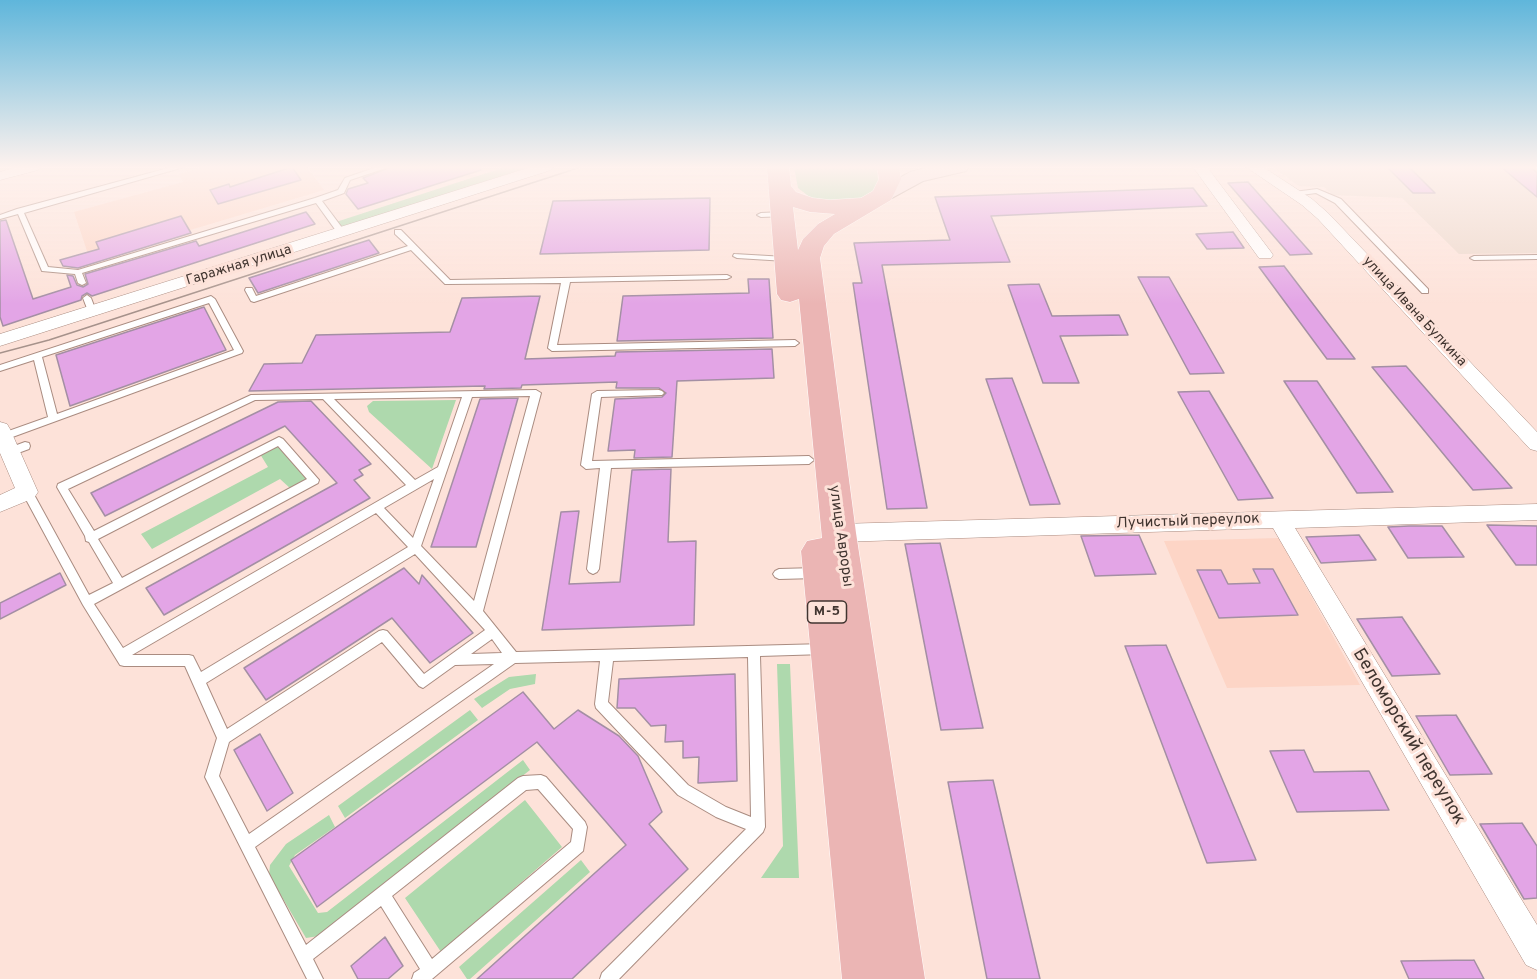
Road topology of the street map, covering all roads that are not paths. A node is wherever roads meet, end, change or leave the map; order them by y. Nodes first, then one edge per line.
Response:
1 (14, 213) edge
2 (21, 213) edge
3 (276, 213) edge
4 (327, 213) edge
5 (407, 213) edge
6 (772, 213) edge
7 (854, 213) edge
8 (1234, 213) edge
9 (1319, 213) edge
10 (1349, 213) edge
11 (0, 217) edge
12 (398, 232) dead end
13 (342, 234) junction
14 (412, 247) junction
15 (1265, 255) dead end
16 (737, 256) dead end
17 (1537, 257) edge
18 (1474, 258) dead end
19 (786, 259) junction
20 (78, 272) junction
21 (727, 277) dead end
22 (566, 280) junction
23 (82, 283) dead end
24 (249, 290) dead end
25 (1425, 291) dead end
26 (0, 340) edge
27 (795, 343) junction
28 (37, 356) junction
29 (0, 368) edge
30 (659, 393) dead end
31 (468, 394) junction
32 (325, 396) junction
33 (53, 419) junction
34 (10, 441) edge
35 (1537, 444) edge
36 (809, 460) junction
37 (606, 464) junction
38 (442, 469) junction
39 (413, 485) junction
40 (27, 492) junction
41 (0, 504) edge
42 (376, 506) junction
43 (1537, 512) edge
44 (1279, 520) junction
45 (839, 533) junction
46 (90, 538) junction
47 (415, 548) junction
48 (593, 569) dead end
49 (822, 573) junction
50 (779, 574) dead end
51 (120, 585) junction
52 (87, 602) junction
53 (477, 612) junction
54 (493, 631) junction
55 (831, 649) junction
56 (754, 651) junction
57 (607, 655) junction
58 (120, 656) junction
59 (513, 658) junction
60 (454, 660) junction
61 (199, 680) junction
62 (224, 738) junction
63 (758, 827) junction
64 (247, 844) junction
65 (382, 894) junction
66 (1537, 954) edge
67 (304, 957) junction
68 (425, 975) edge
69 (315, 979) edge
70 (608, 979) edge
71 (867, 979) edge
72 (900, 979) edge

1 - 11 lane
2 - 20 lane
3 - 20 lane
4 - 13 lane
5 - 13 street, Гаражная улица
6 - 19 main road, улица Авроры / М-5
7 - 45 main road, улица Авроры / М-5
8 - 15 street
9 - 35 street, улица Ивана Булкина
10 - 25 lane
12 - 14 lane
13 - 26 street, Гаражная улица
14 - 22 lane
14 - 24 lane
16 - 19 lane
17 - 18 lane
19 - 27 main road, улица Авроры / М-5
20 - 23 lane
21 - 22 lane
22 - 27 lane
27 - 36 main road, улица Авроры / М-5
28 - 29 lane
28 - 33 lane
28 - 33 lane
30 - 37 lane
31 - 32 lane
31 - 38 lane
31 - 53 lane
32 - 39 lane
32 - 46 lane
33 - 34 lane
34 - 40 street
36 - 37 lane
36 - 49 main road, улица Авроры / М-5
37 - 48 lane
38 - 39 lane
38 - 47 lane
39 - 42 lane
40 - 41 street
40 - 52 lane
42 - 47 lane
42 - 58 lane
43 - 44 street, Лучистый переулок
44 - 45 street, Лучистый переулок
44 - 66 street, Беломорский переулок
45 - 72 main road, улица Авроры / М-5
46 - 51 lane
46 - 51 lane
47 - 53 lane
47 - 61 lane
49 - 50 lane
49 - 55 main road, улица Авроры / М-5
51 - 52 lane
52 - 58 lane
53 - 54 lane
54 - 59 lane
54 - 60 lane
55 - 56 lane
55 - 71 main road, улица Авроры / М-5
56 - 57 lane
56 - 63 lane
57 - 59 lane
57 - 63 lane
58 - 61 lane
59 - 60 lane
59 - 64 lane
60 - 62 lane
61 - 62 lane
62 - 64 lane
63 - 70 lane
64 - 67 lane
65 - 67 lane
65 - 68 lane
65 - 68 lane
67 - 69 lane

